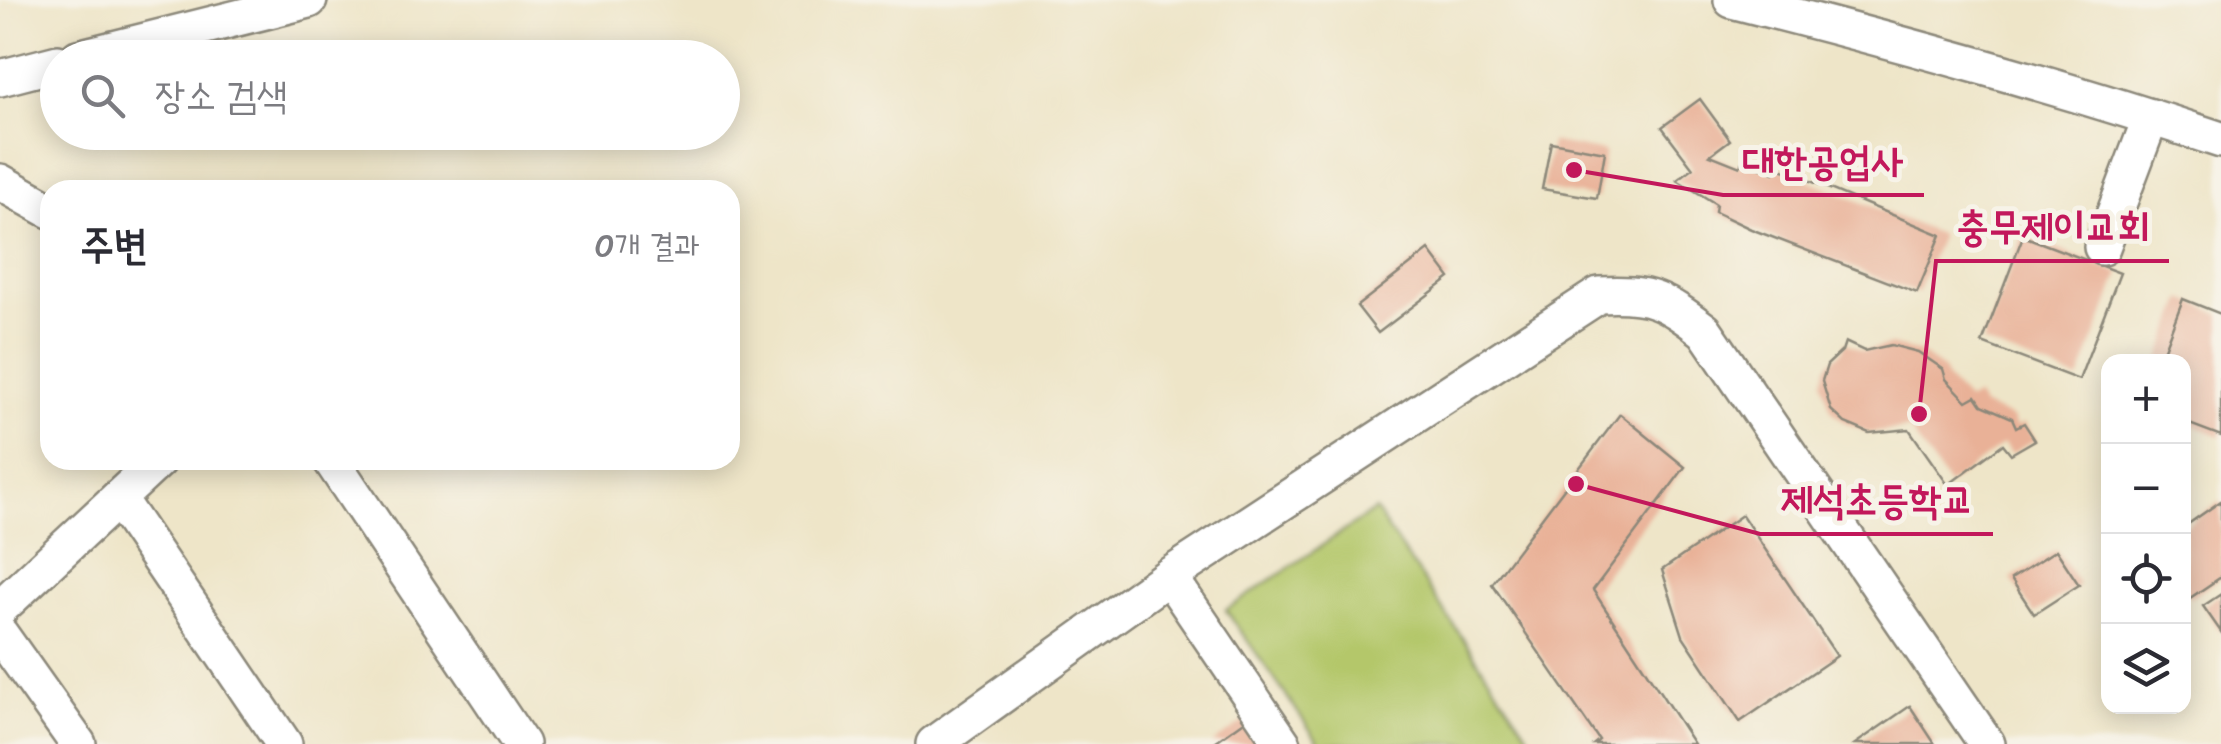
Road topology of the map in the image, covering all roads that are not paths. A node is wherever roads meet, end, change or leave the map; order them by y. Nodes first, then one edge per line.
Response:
1 (309, 0) edge
2 (1732, 0) edge
3 (150, 40) edge
4 (40, 68) edge
5 (0, 78) edge
6 (2151, 117) junction
7 (2221, 140) edge
8 (0, 182) edge
9 (40, 204) edge
10 (2102, 247) dead end
11 (148, 470) edge
12 (338, 470) edge
13 (118, 498) junction
14 (1169, 576) junction
15 (0, 608) edge
16 (0, 634) edge
17 (78, 744) edge
18 (284, 744) edge
19 (521, 744) edge
20 (934, 744) edge
21 (1284, 744) edge
22 (1987, 744) edge

1 - 3 street
2 - 6 street
4 - 5 street
6 - 7 street
6 - 10 street
8 - 9 street
11 - 13 street
12 - 19 street
13 - 15 street
13 - 18 street
14 - 20 street
14 - 21 street
14 - 22 street
16 - 17 street

